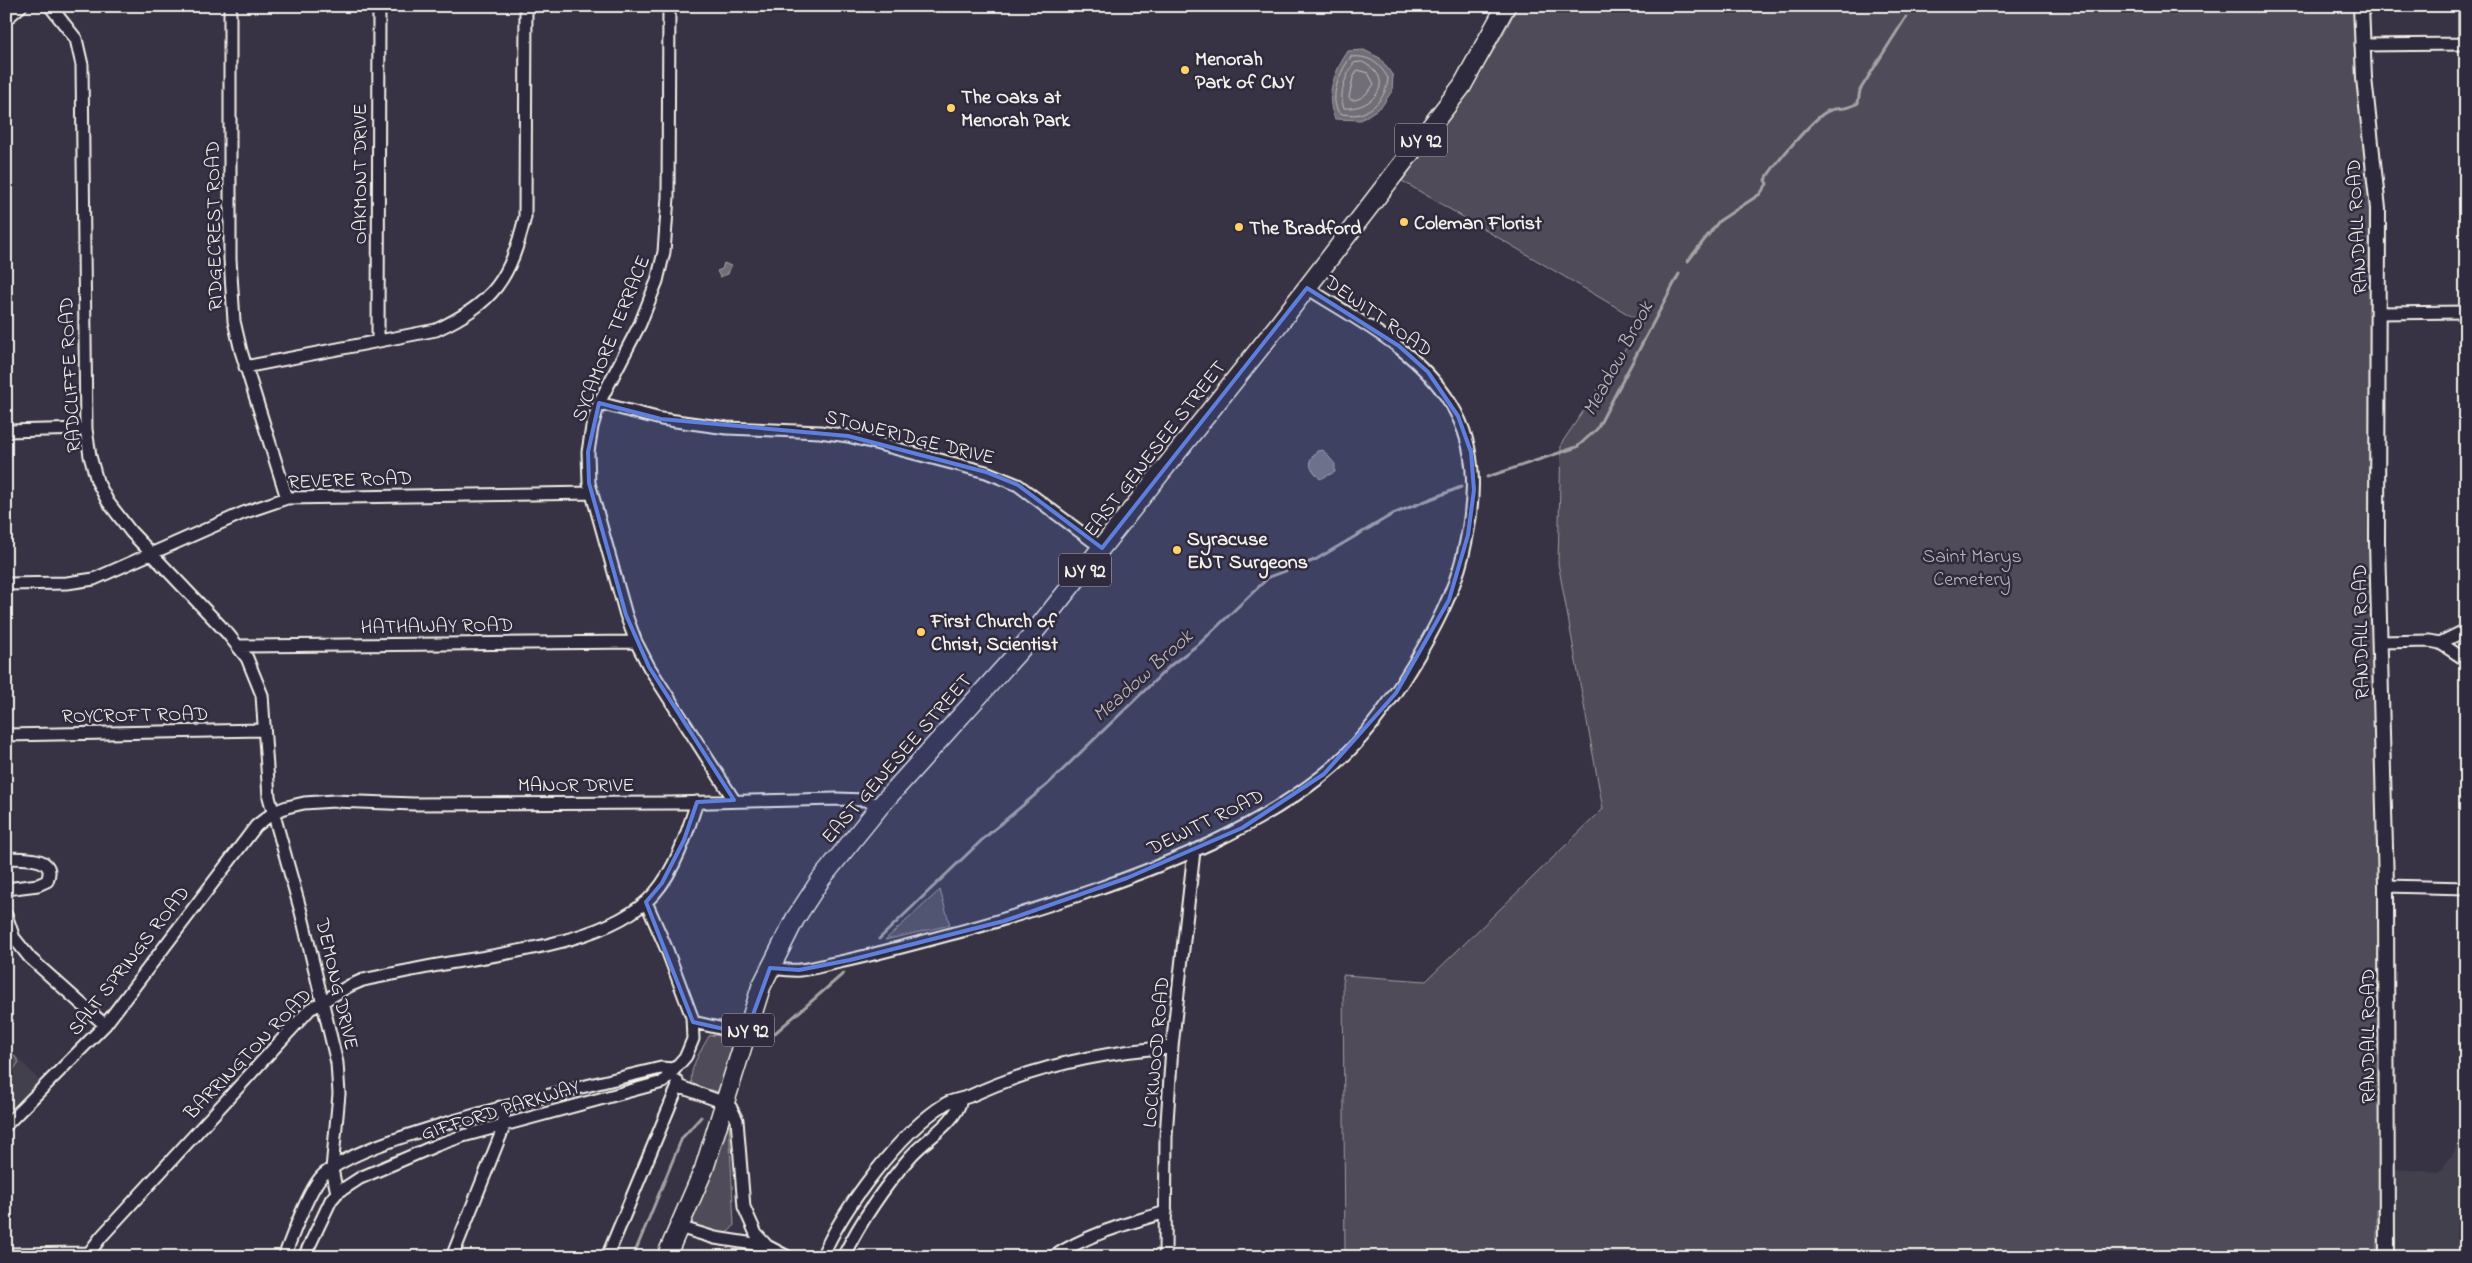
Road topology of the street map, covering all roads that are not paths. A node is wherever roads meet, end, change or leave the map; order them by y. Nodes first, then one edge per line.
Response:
1 (21, 6) edge
2 (50, 6) edge
3 (230, 6) edge
4 (378, 6) edge
5 (526, 6) edge
6 (669, 6) edge
7 (1506, 6) edge
8 (2361, 6) edge
9 (2465, 6) edge
10 (6, 19) edge
11 (2465, 44) edge
12 (2361, 45) junction
13 (1307, 288) junction
14 (2466, 312) edge
15 (2379, 313) junction
16 (378, 341) junction
17 (245, 367) junction
18 (599, 403) junction
19 (86, 429) junction
20 (6, 431) edge
21 (592, 493) junction
22 (287, 498) junction
23 (1102, 548) junction
24 (152, 554) junction
25 (6, 584) edge
26 (2466, 630) edge
27 (636, 642) junction
28 (2380, 642) junction
29 (2440, 643) junction
30 (238, 646) junction
31 (2466, 660) edge
32 (264, 730) junction
33 (6, 735) edge
34 (734, 800) junction
35 (696, 802) junction
36 (880, 806) junction
37 (274, 812) junction
38 (1194, 851) junction
39 (6, 858) edge
40 (2386, 886) junction
41 (2466, 888) edge
42 (6, 889) edge
43 (646, 902) junction
44 (6, 915) edge
45 (770, 968) junction
46 (322, 1000) junction
47 (692, 1022) junction
48 (105, 1026) junction
49 (746, 1034) junction
50 (1172, 1047) junction
51 (674, 1069) junction
52 (678, 1086) junction
53 (961, 1100) junction
54 (725, 1103) junction
55 (500, 1107) junction
56 (505, 1124) junction
57 (6, 1126) edge
58 (332, 1169) junction
59 (337, 1193) junction
60 (1166, 1212) junction
61 (679, 1227) junction
62 (767, 1246) junction
63 (6, 1254) edge
64 (89, 1255) edge
65 (284, 1257) edge
66 (304, 1257) edge
67 (452, 1257) edge
68 (607, 1257) edge
69 (666, 1257) edge
70 (788, 1257) edge
71 (822, 1257) edge
72 (843, 1257) edge
73 (1053, 1257) edge
74 (1165, 1257) edge
75 (2387, 1257) edge

1 - 10 street
2 - 19 street, RADCLIFFE ROAD
3 - 17 street, RIDGECREST ROAD
4 - 16 street, OAKMONT DRIVE
5 - 16 street
6 - 18 street, SYCAMORE TERRACE
7 - 13 main road, EAST GENESEE STREET / NY 92
8 - 12 street, RANDALL ROAD
9 - 11 street
11 - 12 street
12 - 15 street, RANDALL ROAD
13 - 23 main road, EAST GENESEE STREET / NY 92
13 - 38 street, DEWITT ROAD
14 - 15 street
15 - 28 street, RANDALL ROAD
16 - 17 street
17 - 22 street, RIDGECREST ROAD
18 - 21 street, SYCAMORE TERRACE
18 - 23 street, STONERIDGE DRIVE
19 - 20 street
19 - 24 street, RADCLIFFE ROAD
21 - 22 street, REVERE ROAD
21 - 27 street, SYCAMORE TERRACE
22 - 24 street, REVERE ROAD
23 - 36 main road, EAST GENESEE STREET / NY 92
24 - 25 street, REVERE ROAD
24 - 30 street, RADCLIFFE ROAD
26 - 29 street
27 - 30 street, HATHAWAY ROAD
27 - 34 street, SYCAMORE TERRACE
28 - 29 street
28 - 40 street, RANDALL ROAD
29 - 31 street
30 - 32 street, RADCLIFFE ROAD
32 - 33 street, ROYCROFT ROAD
32 - 37 street, RADCLIFFE ROAD
34 - 35 street, MANOR DRIVE
34 - 36 street, MANOR DRIVE
35 - 37 street, MANOR DRIVE
35 - 43 street, BARRINGTON ROAD
36 - 45 main road, EAST GENESEE STREET / NY 92
37 - 46 street, DEMONG DRIVE
37 - 48 street, SALT SPRINGS ROAD
38 - 45 street, DEWITT ROAD
38 - 50 street, LOCKWOOD ROAD
39 - 42 street
40 - 41 street
40 - 75 street, RANDALL ROAD
43 - 46 street, BARRINGTON ROAD
43 - 47 street
44 - 48 street
45 - 49 main road, EAST GENESEE STREET / NY 92
46 - 58 street, DEMONG DRIVE
46 - 64 street, BARRINGTON ROAD
47 - 49 street
47 - 51 street, GIFFORD PARKWAY
48 - 57 street, SALT SPRINGS ROAD
49 - 54 main road, EAST GENESEE STREET / NY 92
50 - 53 street
50 - 60 street, LOCKWOOD ROAD
51 - 52 street
51 - 55 street, GIFFORD PARKWAY
51 - 56 street, GIFFORD PARKWAY
52 - 54 street
52 - 68 street
53 - 71 street
53 - 72 street
54 - 61 main road, EAST GENESEE STREET / NY 92
54 - 62 street
55 - 56 street
55 - 58 street, GIFFORD PARKWAY
56 - 59 street, GIFFORD PARKWAY
56 - 67 street
58 - 59 street, DEMONG DRIVE
58 - 65 street
59 - 66 street
60 - 73 street
60 - 74 street, LOCKWOOD ROAD
61 - 62 street
61 - 69 main road, EAST GENESEE STREET / NY 92
62 - 70 street
63 - 64 street, BARRINGTON ROAD

